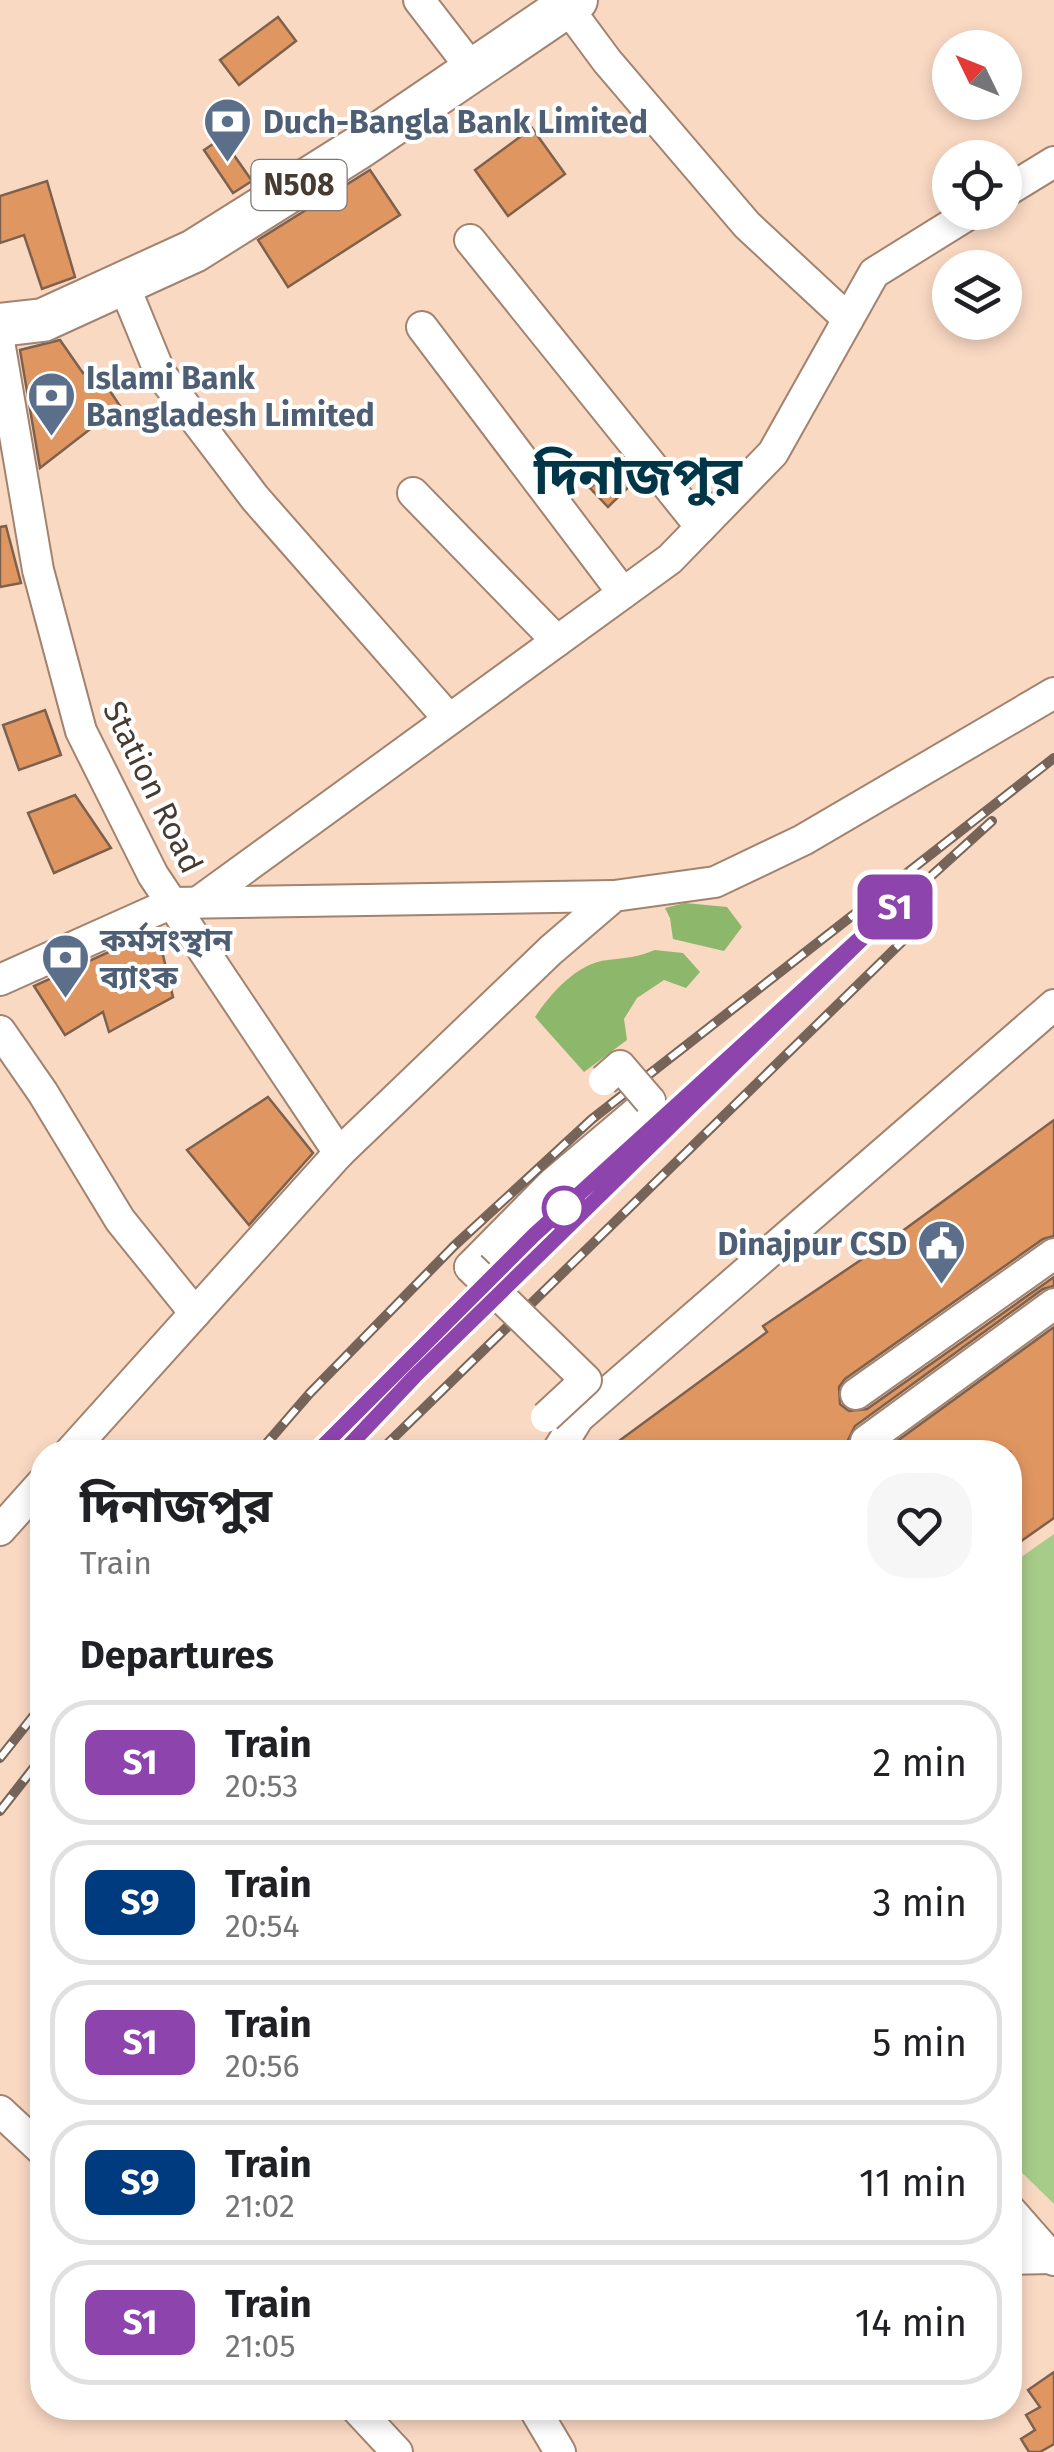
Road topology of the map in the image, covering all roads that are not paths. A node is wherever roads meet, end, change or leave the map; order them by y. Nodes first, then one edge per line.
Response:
1 (419, 0) edge
2 (571, 3) edge
3 (473, 70) junction
4 (1054, 162) edge
5 (1022, 182) edge
6 (943, 230) edge
7 (470, 240) dead end
8 (123, 283) junction
9 (848, 320) junction
10 (0, 325) edge
11 (422, 327) dead end
12 (0, 347) edge
13 (413, 492) dead end
14 (701, 527) junction
15 (623, 593) junction
16 (557, 641) junction
17 (1054, 692) edge
18 (449, 720) junction
19 (614, 896) junction
20 (184, 903) junction
21 (0, 980) edge
22 (1054, 1004) edge
23 (0, 1030) edge
24 (604, 1080) dead end
25 (339, 1154) junction
26 (1054, 1254) edge
27 (995, 1296) junction
28 (1054, 1304) edge
29 (195, 1313) junction
30 (992, 1350) junction
31 (856, 1394) dead end
32 (81, 1440) edge
33 (539, 1440) edge
34 (564, 1440) edge
35 (869, 1440) edge
36 (30, 1496) edge
37 (0, 1530) edge
38 (0, 2110) edge
39 (30, 2139) edge
40 (1022, 2224) edge
41 (1022, 2259) edge
42 (1053, 2259) edge
43 (367, 2420) edge
44 (541, 2420) edge
45 (397, 2452) edge
46 (560, 2452) edge

1 - 3 street
2 - 3 highway, N508
2 - 9 street
3 - 8 highway, N508
4 - 5 street
6 - 9 street
7 - 14 street
8 - 10 highway, N508
8 - 18 street
9 - 14 street
11 - 15 street
12 - 20 street, Station Road
13 - 16 street
14 - 15 street
15 - 16 street
16 - 18 street
17 - 19 street
18 - 20 street
19 - 20 street
19 - 25 street
20 - 21 street
20 - 25 street, Station Road
22 - 34 street
23 - 29 street
24 - 33 street, bridge
25 - 29 street
26 - 27 street
27 - 30 street
27 - 31 street
28 - 30 street
29 - 32 street
30 - 35 street
36 - 37 street
38 - 39 street
40 - 42 street
41 - 42 street
43 - 45 street
44 - 46 street

